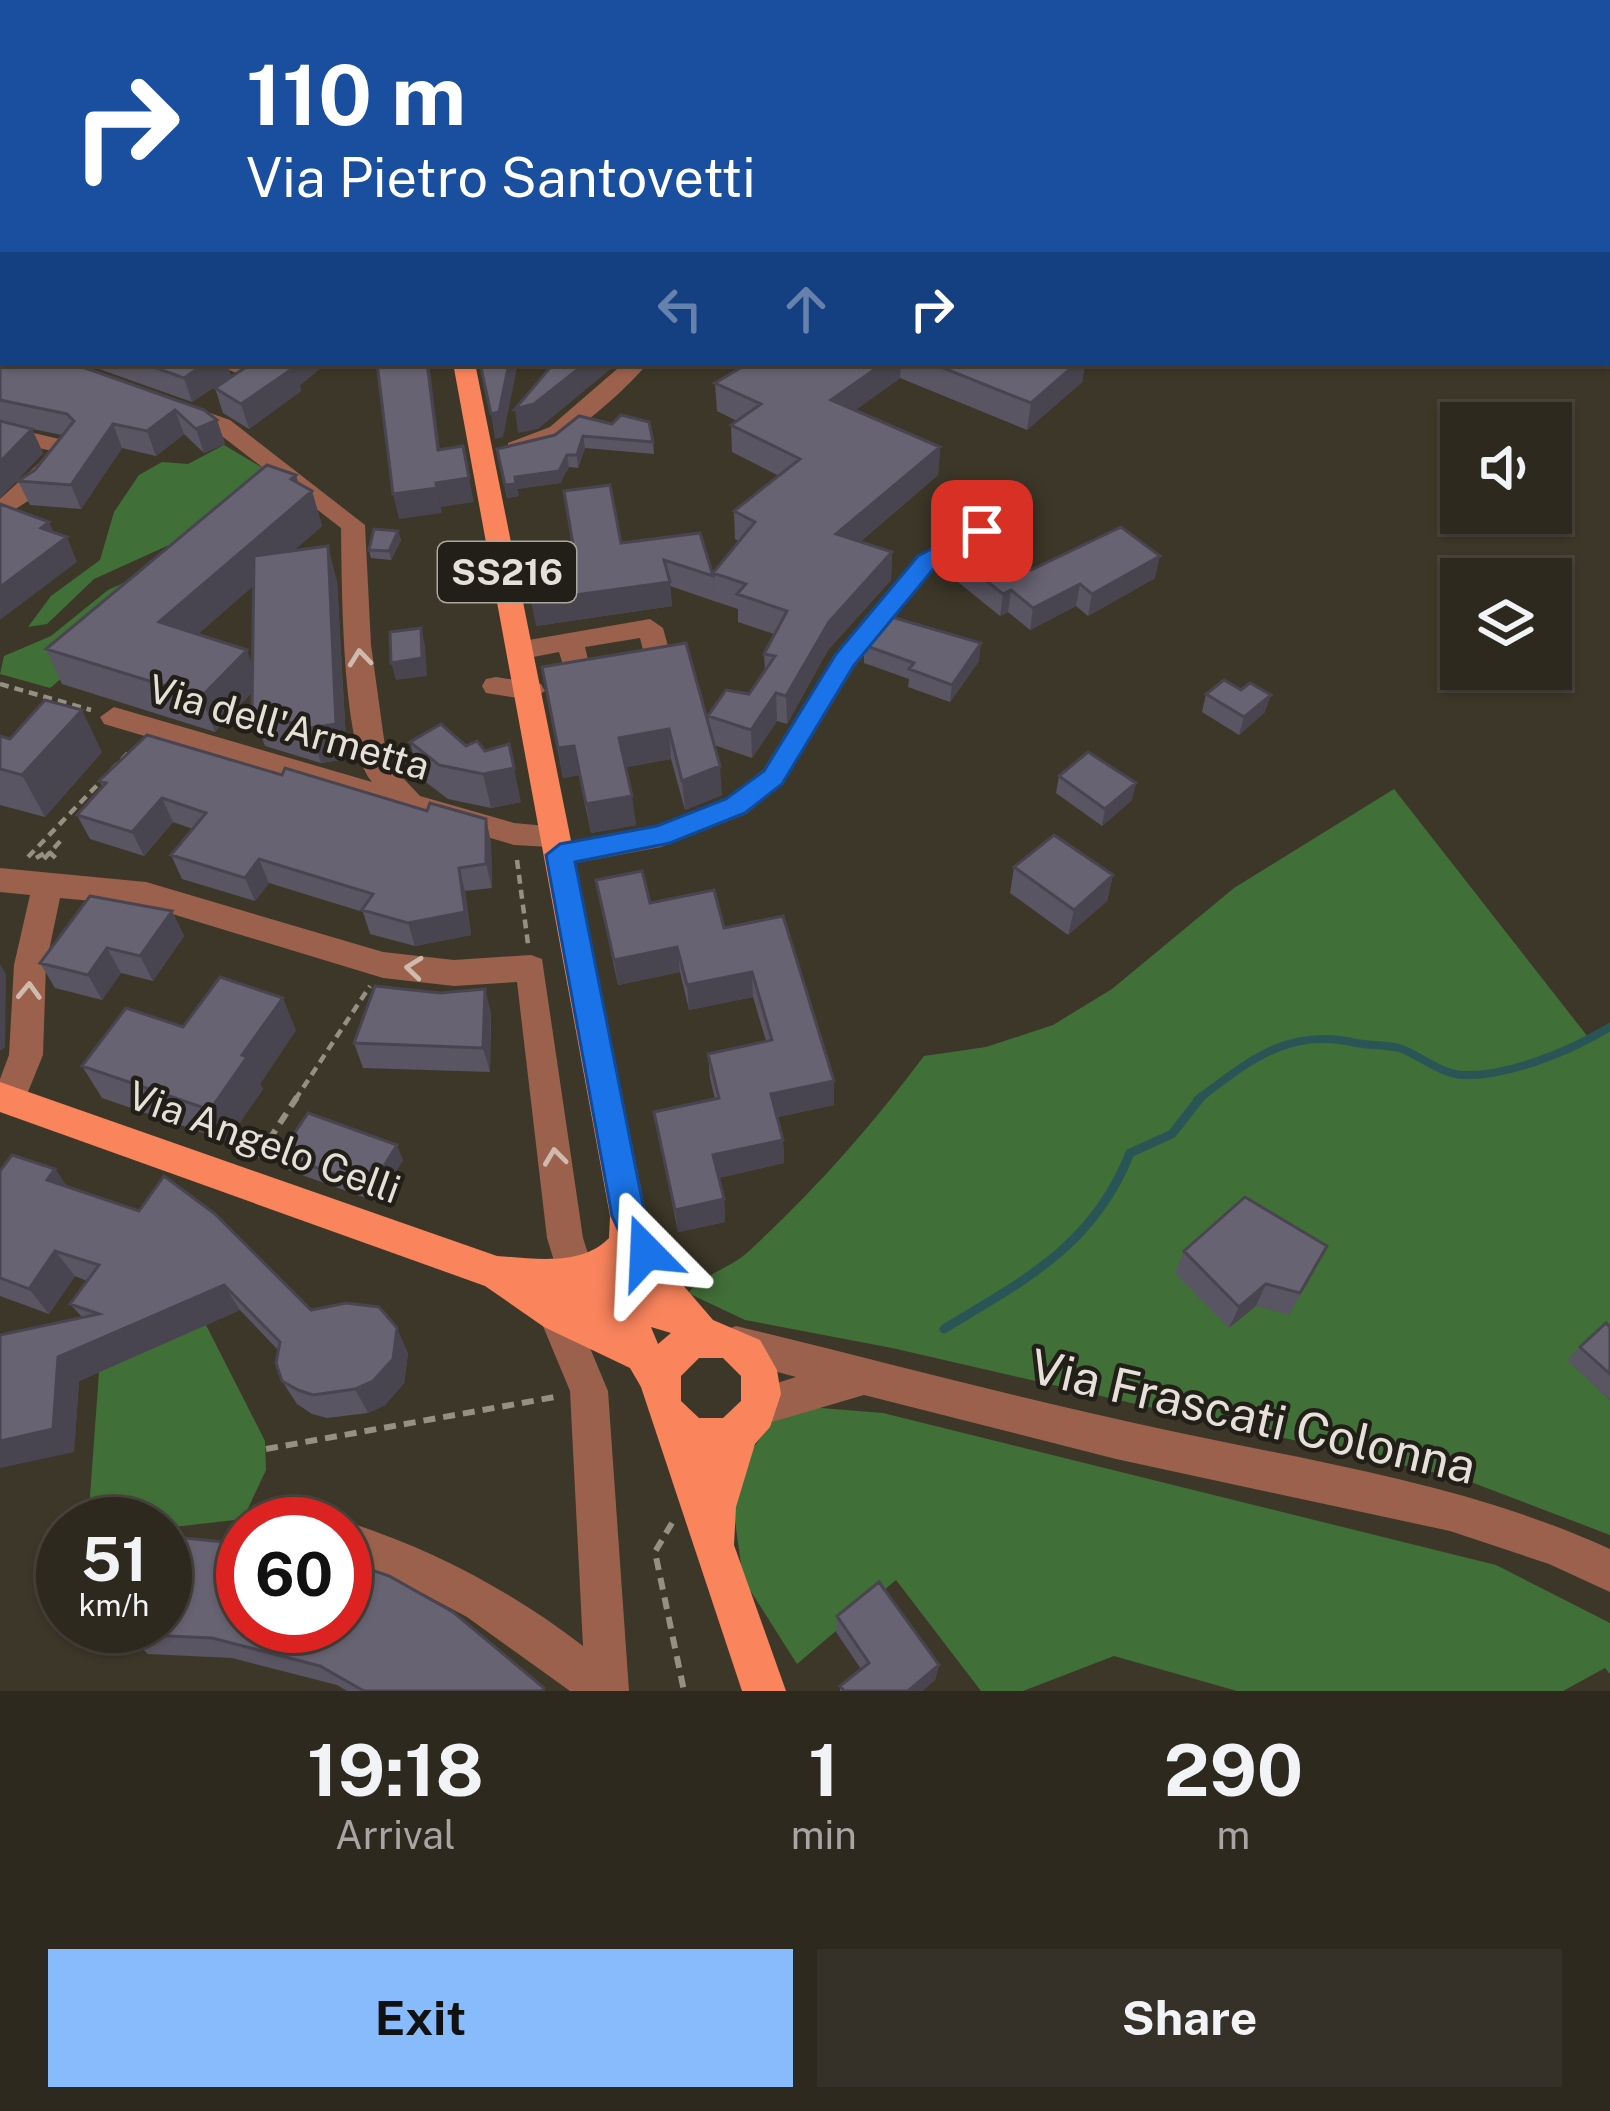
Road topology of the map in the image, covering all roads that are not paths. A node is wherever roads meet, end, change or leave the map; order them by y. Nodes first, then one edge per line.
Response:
1 (235, 366) edge
2 (465, 366) edge
3 (634, 366) edge
4 (158, 402) edge
5 (196, 416) junction
6 (0, 432) edge
7 (483, 453) junction
8 (0, 511) edge
9 (1011, 515) dead end
10 (570, 641) dead end
11 (523, 650) junction
12 (496, 686) dead end
13 (531, 691) junction
14 (114, 717) road end
15 (409, 802) junction
16 (558, 845) junction
17 (40, 866) junction
18 (0, 880) edge
19 (4, 1098) edge
20 (628, 1230) junction
21 (571, 1293) junction
22 (622, 1302) junction
23 (714, 1335) junction
24 (867, 1380) junction
25 (656, 1386) junction
26 (749, 1419) junction
27 (372, 1553) edge
28 (716, 1558) junction
29 (1610, 1571) edge
30 (605, 1691) edge
31 (764, 1691) edge

1 - 5 street
2 - 7 main road, SS216
3 - 7 street
4 - 5 street
15 -> 5 street
6 - 8 street
7 - 11 main road, SS216
9 - 16 street, Via dell'Armetta
10 - 11 street
11 - 13 main road, SS216
12 - 13 street
13 - 16 main road, SS216
14 - 15 street, Via dell'Armetta
15 - 16 street, Via dell'Armetta
16 - 20 main road, SS216
17 - 18 street
19 -> 17 street
21 -> 17 street
19 - 21 main road, Via Angelo Celli
20 - 21 main road
20 - 22 main road
20 - 23 main road
21 - 22 main road, Via Angelo Celli
21 - 25 main road, Via Angelo Celli
21 - 30 street
22 - 23 main road, Via Angelo Celli
22 - 25 main road
23 - 24 street, Via Frascati Colonna
23 - 25 main road
23 - 26 main road
24 - 26 street, Via Frascati Colonna
24 - 29 street, Via Frascati Colonna
25 - 26 main road
25 - 28 main road
26 - 28 main road
27 - 30 street
28 - 31 main road

